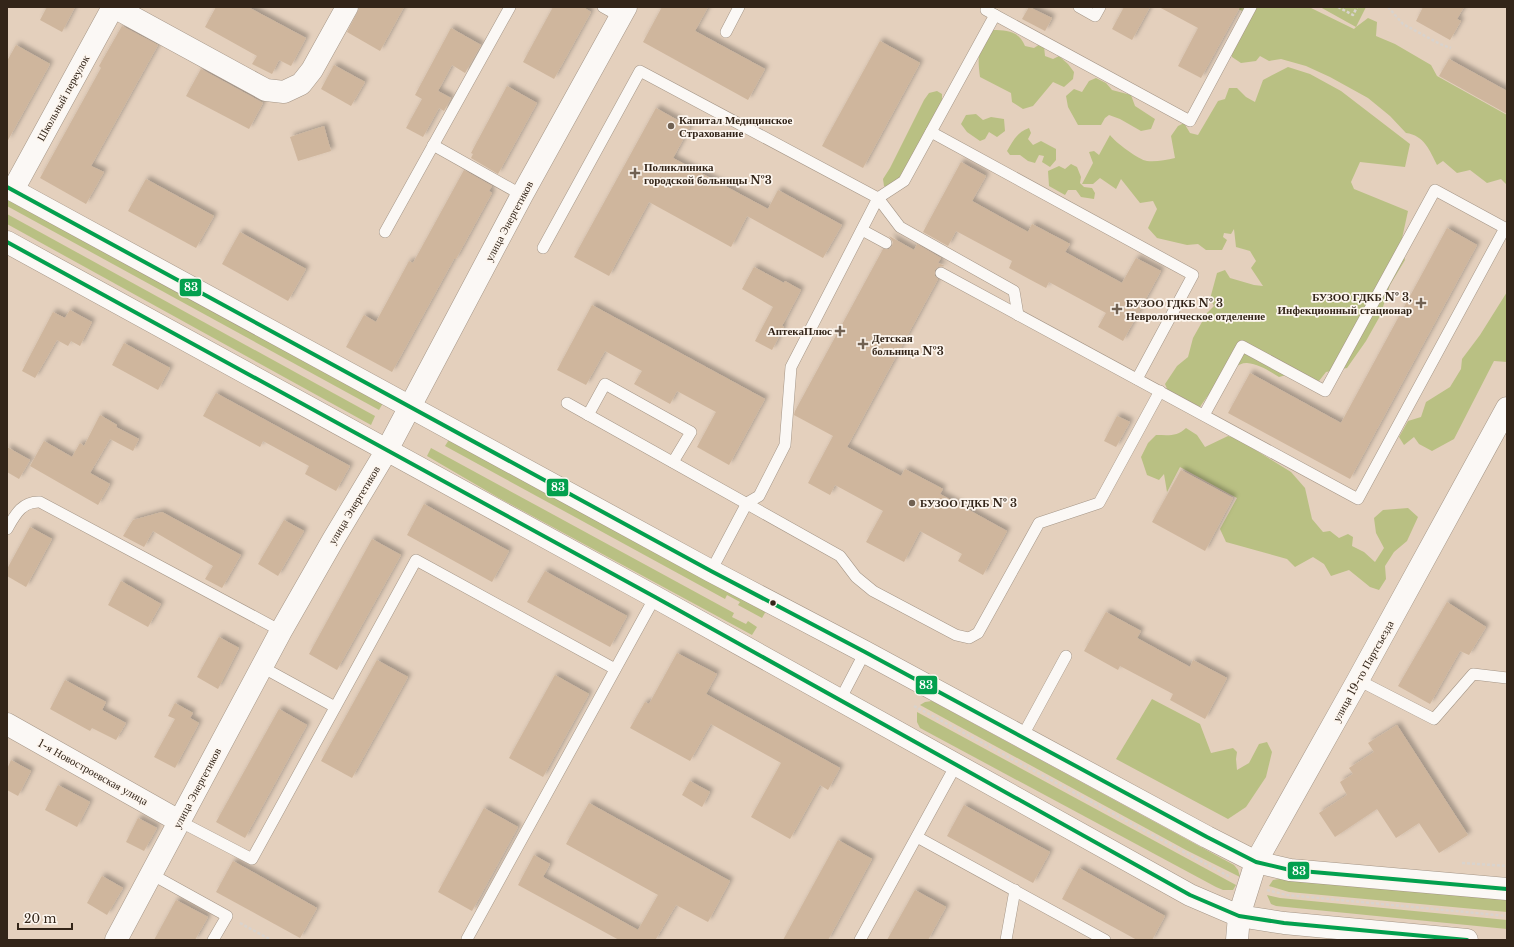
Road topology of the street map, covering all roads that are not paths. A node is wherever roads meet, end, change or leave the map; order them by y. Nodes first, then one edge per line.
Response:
1 (114, 7) edge
2 (347, 7) edge
3 (510, 7) edge
4 (740, 7) edge
5 (1079, 7) edge
6 (1100, 7) edge
7 (1251, 7) edge
8 (617, 10) edge
9 (991, 11) edge
10 (726, 32) dead end
11 (931, 132) junction
12 (433, 145) junction
13 (10, 188) edge
14 (522, 195) junction
15 (878, 198) junction
16 (862, 230) junction
17 (385, 232) dead end
18 (7, 242) edge
19 (886, 243) dead end
20 (543, 248) dead end
21 (941, 272) dead end
22 (1018, 314) junction
23 (1137, 379) junction
24 (1160, 391) junction
25 (567, 403) dead end
26 (410, 407) junction
27 (1507, 408) edge
28 (588, 415) junction
29 (1204, 415) junction
30 (387, 450) junction
31 (673, 462) junction
32 (747, 503) junction
33 (7, 529) edge
34 (711, 571) junction
35 (655, 597) junction
36 (281, 631) junction
37 (865, 652) junction
38 (1066, 656) dead end
39 (262, 667) junction
40 (615, 669) junction
41 (1507, 678) edge
42 (1358, 680) junction
43 (840, 700) junction
44 (335, 707) junction
45 (7, 724) edge
46 (1022, 738) junction
47 (956, 765) junction
48 (180, 821) junction
49 (917, 836) junction
50 (1256, 862) junction
51 (151, 874) junction
52 (1507, 889) edge
53 (1015, 890) junction
54 (1239, 916) junction
55 (467, 939) edge
56 (116, 940) edge
57 (214, 940) edge
58 (860, 940) edge
59 (1006, 940) edge
60 (1105, 940) edge
61 (1237, 940) edge
62 (1468, 940) edge

1 - 2 street
1 - 13 street, Школьный переулок
3 - 12 lane
4 - 10 lane
5 - 6 lane
7 - 9 lane
8 - 14 street, улица Энергетиков
9 - 11 lane
11 - 15 lane
11 - 23 lane
12 - 14 lane
12 - 17 lane
13 - 26 street
14 - 26 street, улица Энергетиков
15 - 16 lane
15 - 20 lane
15 - 22 lane
16 - 19 lane
16 - 32 lane
18 - 30 street
21 - 22 lane
22 - 23 lane
23 - 24 lane
24 - 29 lane
24 - 32 lane
25 - 28 lane
26 - 30 street, улица Энергетиков
26 - 34 street
27 - 42 street, улица 19-го Партсъезда
28 - 31 lane
28 - 31 lane
29 - 29 lane
30 - 35 street
30 - 36 street, улица Энергетиков
31 - 32 lane
32 - 34 lane
33 - 36 lane
34 - 37 street
35 - 40 lane
35 - 43 street
36 - 39 street, улица Энергетиков
37 - 43 lane
37 - 46 street
38 - 46 lane
39 - 44 lane
39 - 48 street, улица Энергетиков
40 - 44 lane
40 - 55 lane
41 - 42 lane
42 - 50 street, улица 19-го Партсъезда
43 - 47 street
44 - 48 lane
45 - 48 street, 1-я Новостроевская улица
46 - 50 street
47 - 49 lane
47 - 54 street
48 - 51 street, улица Энергетиков
49 - 53 lane
49 - 58 lane
50 - 52 street
50 - 54 street, улица 19-го Партсъезда
51 - 56 street, улица Энергетиков
51 - 57 lane
53 - 59 lane
53 - 60 lane
54 - 61 street, улица 19-го Партсъезда
54 - 62 street

